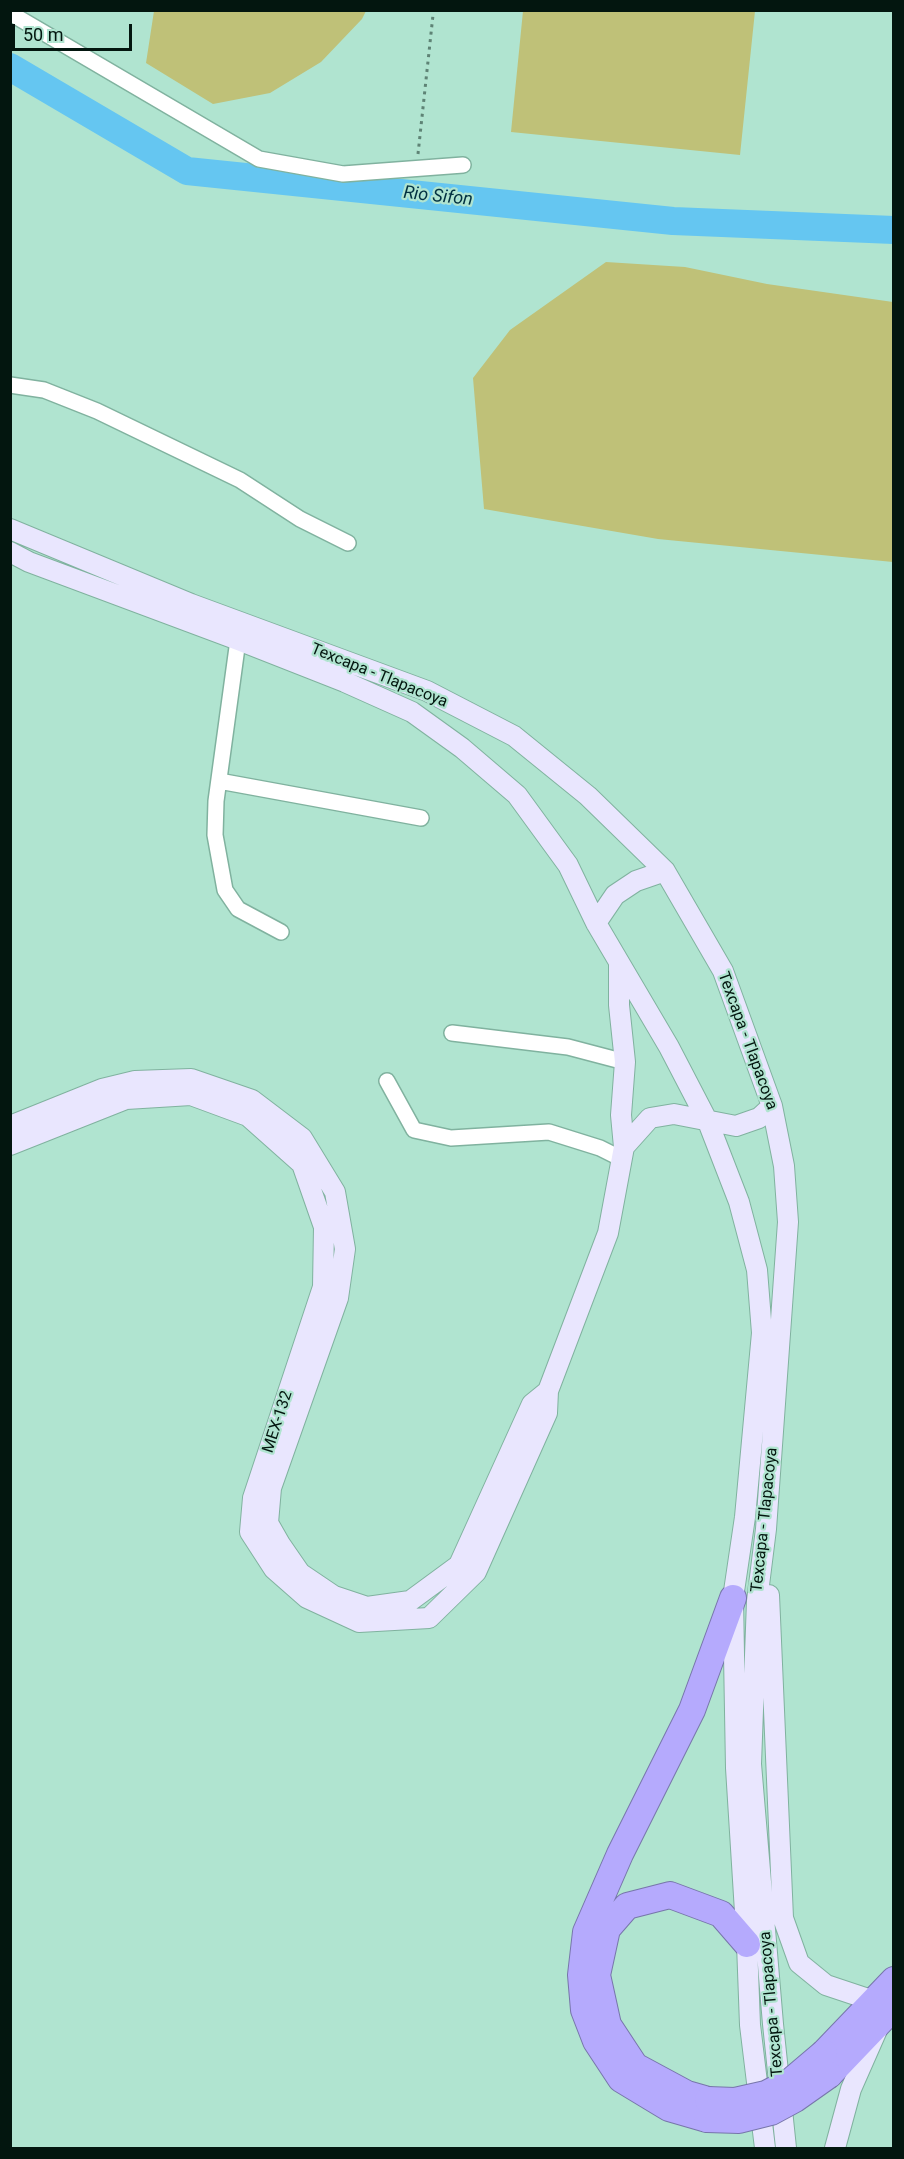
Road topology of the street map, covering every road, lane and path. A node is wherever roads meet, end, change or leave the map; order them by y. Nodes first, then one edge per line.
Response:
1 (10, 13) edge
2 (433, 15) dead end
3 (463, 165) dead end
4 (417, 168) junction
5 (10, 385) edge
6 (10, 529) edge
7 (348, 543) dead end
8 (10, 552) edge
9 (238, 640) junction
10 (219, 781) junction
11 (422, 818) dead end
12 (665, 871) junction
13 (597, 923) junction
14 (281, 932) dead end
15 (619, 963) junction
16 (452, 1034) dead end
17 (625, 1062) junction
18 (387, 1082) dead end
19 (772, 1106) junction
20 (708, 1122) junction
21 (10, 1126) edge
22 (10, 1145) edge
23 (623, 1153) junction
24 (548, 1391) junction
25 (766, 1528) junction
26 (733, 1598) junction
27 (747, 1944) junction
28 (894, 1980) edge
29 (883, 2009) edge
30 (708, 2110) junction
31 (765, 2148) edge
32 (786, 2148) edge
33 (835, 2148) edge

1 - 4 street
2 - 4 path
3 - 4 street
5 - 7 street
6 - 12 main road, Texcapa - Tlapacoya
8 - 9 main road, Texcapa - Tlapacoya
9 - 10 street
9 - 13 main road, Texcapa - Tlapacoya
10 - 11 street
10 - 14 street
12 - 13 main road
12 - 19 main road, Texcapa - Tlapacoya
13 - 15 main road, Texcapa - Tlapacoya
15 - 17 main road, MEX-132
15 - 20 main road, Texcapa - Tlapacoya
16 - 17 street
17 - 23 main road, MEX-132
18 - 23 street
19 - 20 main road
19 - 25 main road, Texcapa - Tlapacoya
20 - 23 main road
20 - 26 main road, Texcapa - Tlapacoya
21 - 24 main road, MEX-132
22 - 24 main road, MEX-132
23 - 24 main road, MEX-132
25 - 29 main road
25 - 32 main road, Texcapa - Tlapacoya
26 - 27 main road, Texcapa - Tlapacoya
26 - 30 highway
27 - 30 highway
27 - 31 main road, Texcapa - Tlapacoya
28 - 29 highway
29 - 30 highway, bridge
29 - 33 main road

